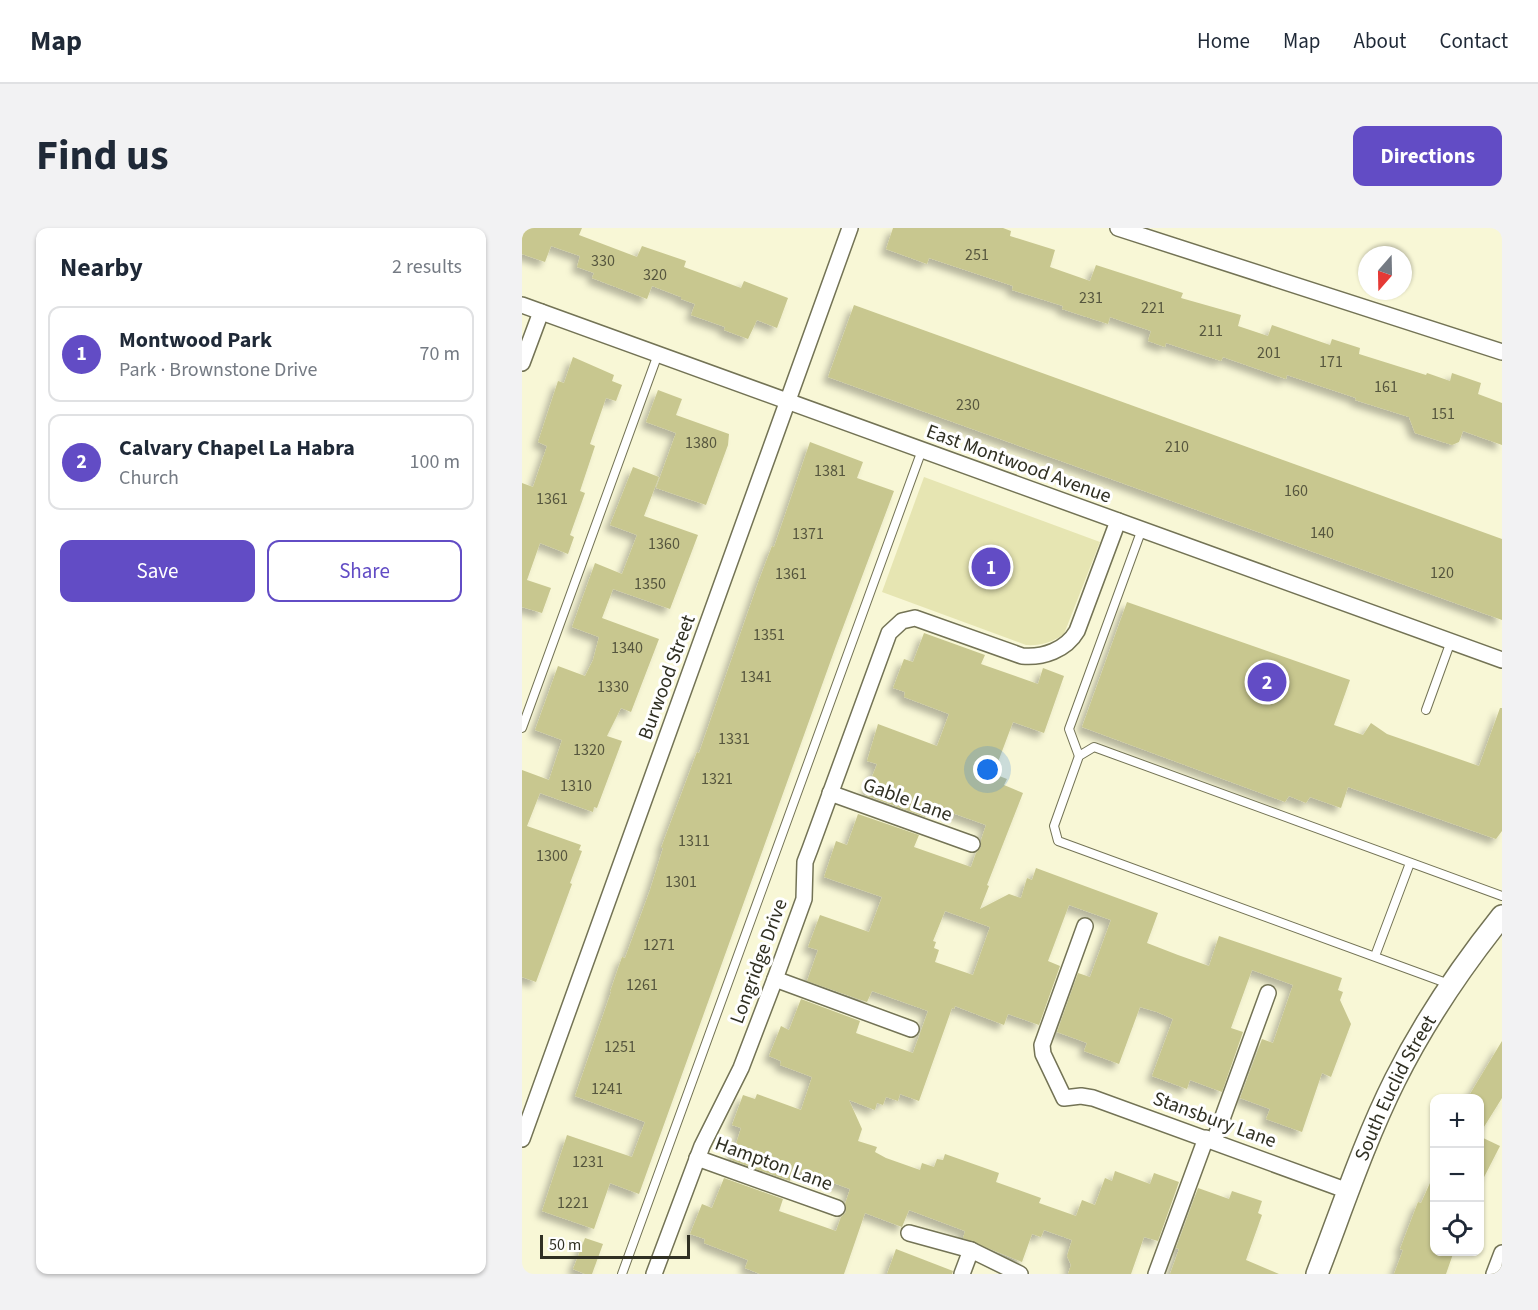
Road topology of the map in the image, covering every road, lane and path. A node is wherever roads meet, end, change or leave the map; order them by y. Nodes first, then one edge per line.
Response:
1 (849, 228) edge
2 (1118, 228) edge
3 (522, 305) edge
4 (541, 312) junction
5 (1502, 352) edge
6 (658, 354) junction
7 (522, 363) edge
8 (788, 401) junction
9 (922, 450) junction
10 (1118, 520) junction
11 (1142, 529) junction
12 (1451, 641) junction
13 (1502, 660) edge
14 (1426, 710) dead end
15 (522, 728) edge
16 (1079, 756) junction
17 (830, 793) junction
18 (972, 844) dead end
19 (1410, 863) junction
20 (1502, 896) edge
21 (1502, 916) edge
22 (1085, 926) dead end
23 (1375, 956) junction
24 (775, 979) junction
25 (1452, 985) junction
26 (1268, 993) dead end
27 (911, 1029) dead end
28 (522, 1139) edge
29 (1210, 1139) junction
30 (697, 1158) junction
31 (1348, 1191) junction
32 (837, 1209) dead end
33 (909, 1233) dead end
34 (971, 1250) junction
35 (1502, 1253) edge
36 (622, 1274) edge
37 (654, 1274) edge
38 (962, 1274) edge
39 (1020, 1274) edge
40 (1156, 1274) edge
41 (1317, 1274) edge
42 (1494, 1274) edge

1 - 8 street, Burwood Street
2 - 5 street
3 - 4 street, East Montwood Avenue
4 - 6 street, East Montwood Avenue
4 - 7 street
6 - 8 street, East Montwood Avenue
6 - 15 lane
8 - 9 street, East Montwood Avenue
8 - 28 street, Burwood Street
9 - 10 street, East Montwood Avenue
9 - 36 lane
10 - 11 street, East Montwood Avenue
10 - 17 street, Longridge Drive
11 - 12 street, East Montwood Avenue
11 - 16 lane
12 - 13 street, East Montwood Avenue
12 - 14 lane
16 - 19 lane
16 - 23 lane
17 - 18 street, Gable Lane
17 - 24 street, Longridge Drive
19 - 20 lane
19 - 23 lane
21 - 25 main road, South Euclid Street
22 - 29 street, Stansbury Lane
23 - 25 lane
24 - 27 street
24 - 30 street, Longridge Drive
25 - 31 main road, South Euclid Street
26 - 29 street
29 - 31 street, Stansbury Lane
29 - 40 street
30 - 32 street, Hampton Lane
30 - 37 street, Longridge Drive
31 - 41 main road, South Euclid Street
33 - 34 street
34 - 38 street
34 - 39 street
35 - 42 street

